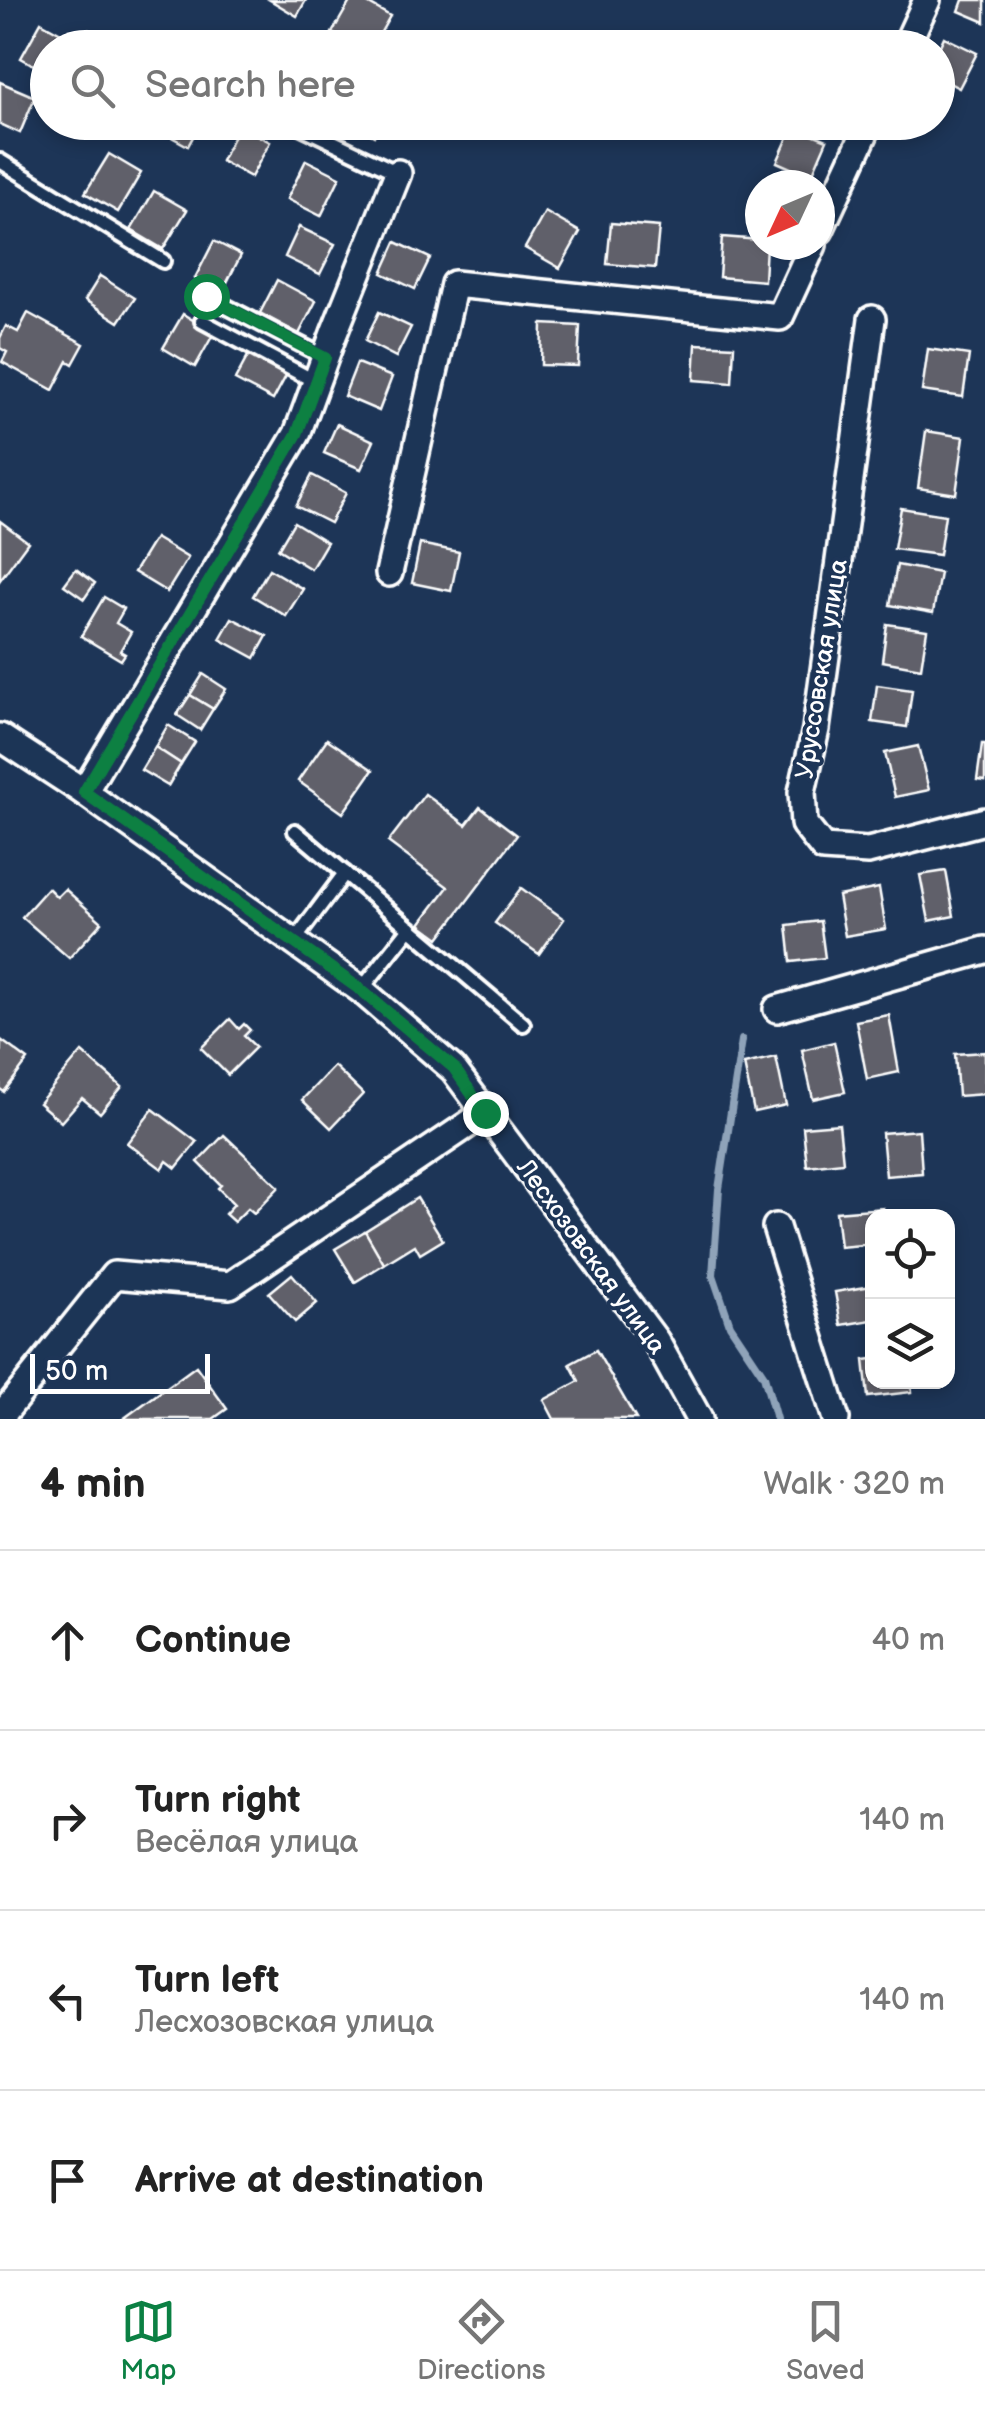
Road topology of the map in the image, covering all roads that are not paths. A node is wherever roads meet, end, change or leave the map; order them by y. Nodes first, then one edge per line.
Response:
1 (927, 0) edge
2 (913, 30) edge
3 (329, 140) edge
4 (862, 140) edge
5 (0, 161) edge
6 (398, 173) joint
7 (835, 198) edge
8 (806, 260) edge
9 (163, 262) dead end
10 (206, 296) dead end
11 (872, 319) dead end
12 (202, 322) dead end
13 (320, 370) junction
14 (389, 574) dead end
15 (0, 737) edge
16 (84, 792) junction
17 (985, 821) edge
18 (296, 831) dead end
19 (345, 873) junction
20 (410, 928) junction
21 (294, 941) junction
22 (985, 950) edge
23 (368, 981) junction
24 (777, 1010) dead end
25 (523, 1024) dead end
26 (485, 1113) junction
27 (776, 1227) dead end
28 (3, 1419) edge
29 (699, 1419) edge
30 (836, 1419) edge

1 - 2 street
3 - 6 lane
4 - 7 street
5 - 9 lane
6 - 13 street
8 - 14 street
10 - 13 lane
11 - 17 street, Уруссовская улица
12 - 13 lane
13 - 16 street
15 - 16 street, Лесхозовская улица
16 - 21 street, Лесхозовская улица
18 - 19 lane
19 - 20 lane
19 - 21 lane
20 - 23 lane
20 - 25 lane
21 - 23 street, Лесхозовская улица
22 - 24 street
23 - 26 street, Лесхозовская улица
26 - 28 street
26 - 29 street, Лесхозовская улица
27 - 30 street

